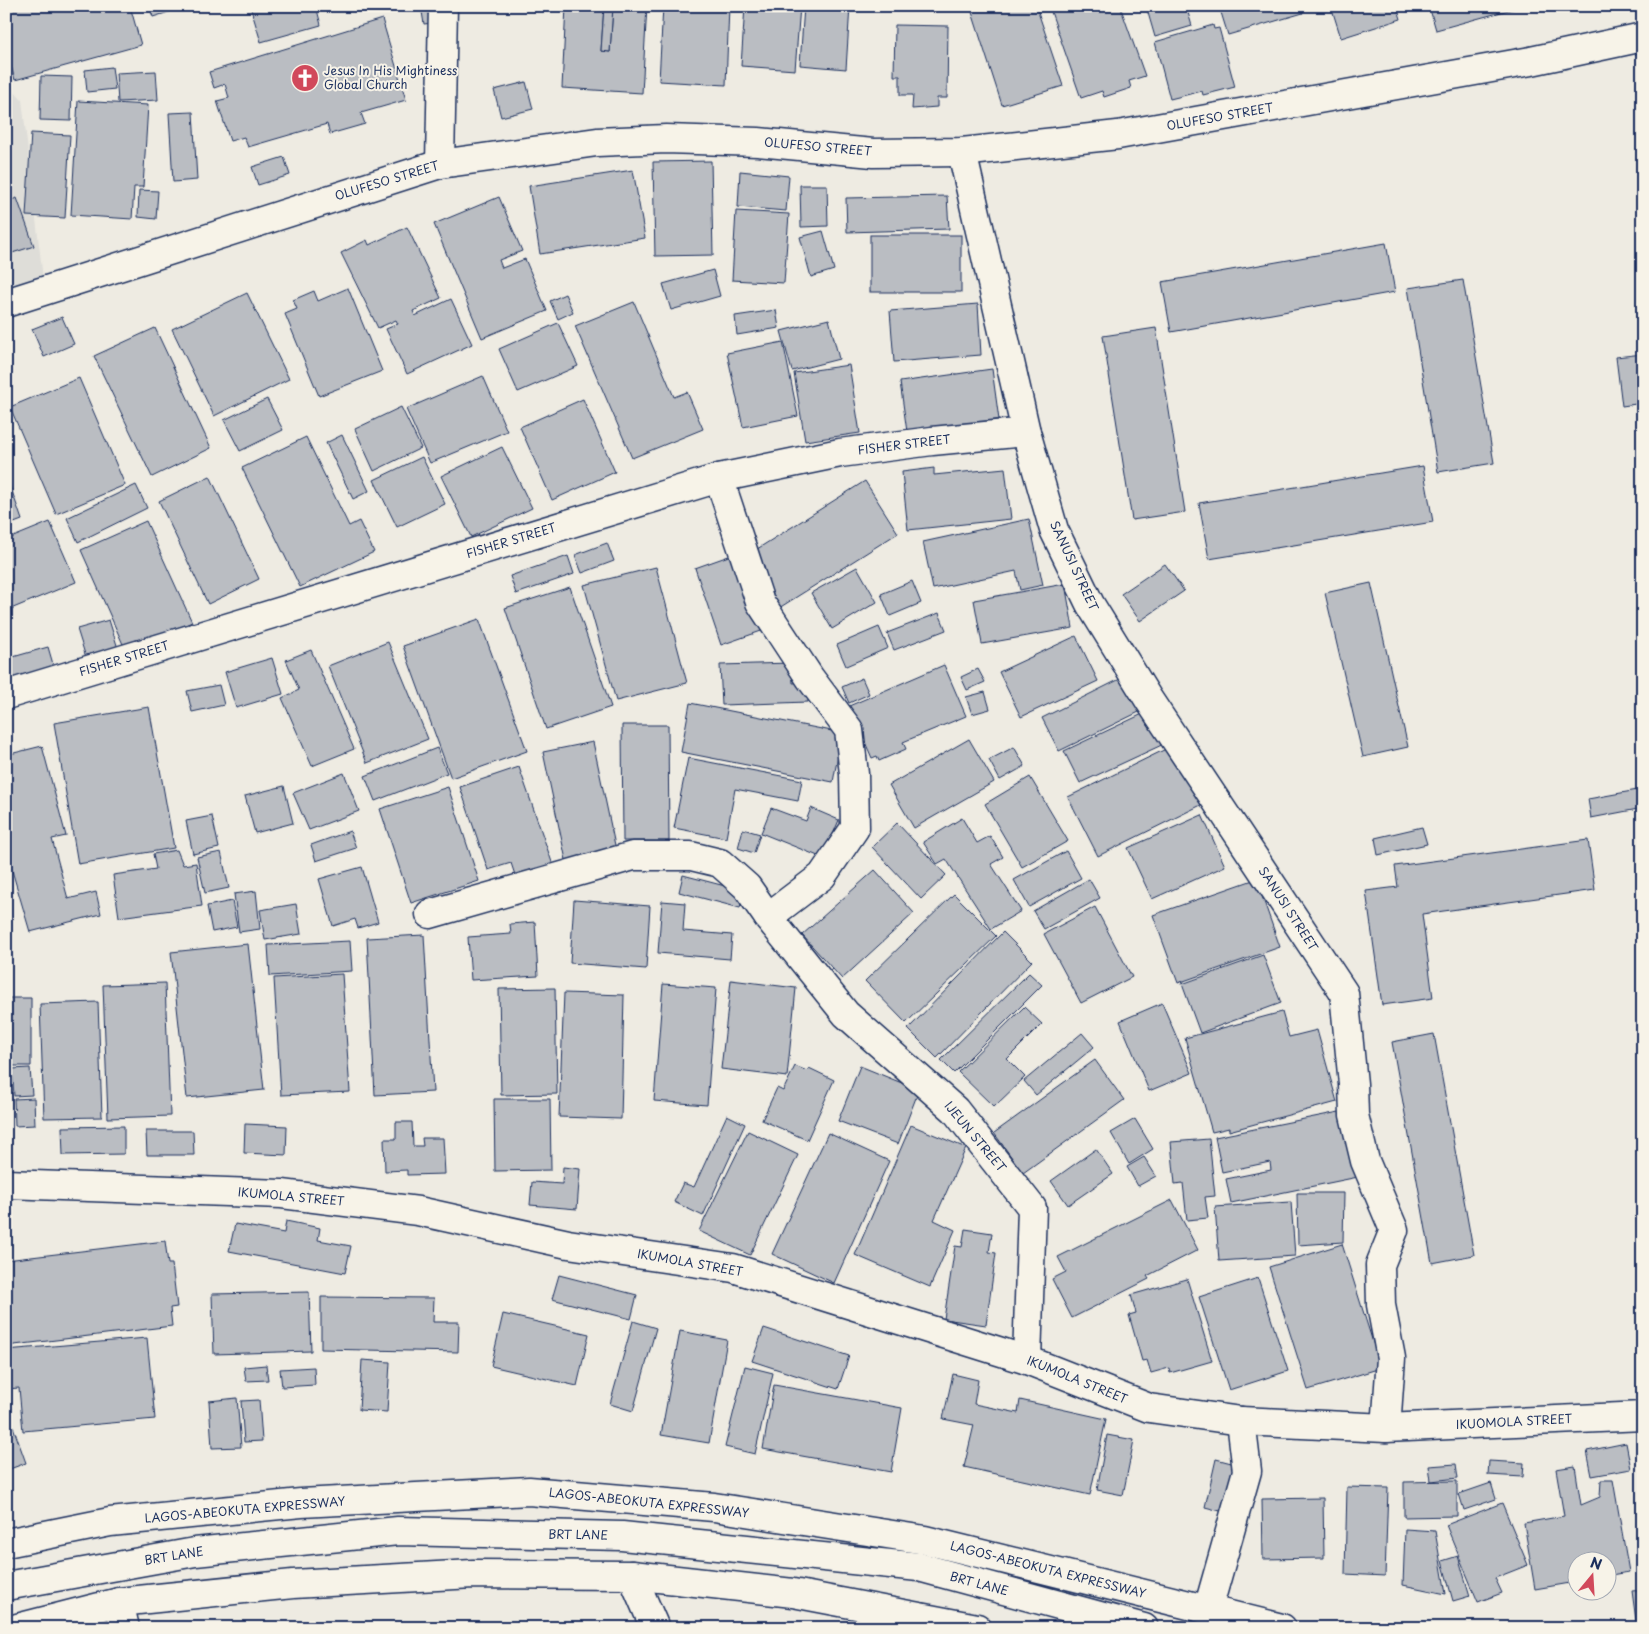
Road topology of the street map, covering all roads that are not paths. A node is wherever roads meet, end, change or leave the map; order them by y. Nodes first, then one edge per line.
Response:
1 (444, 6) edge
2 (1643, 37) edge
3 (962, 152) junction
4 (440, 164) junction
5 (6, 303) edge
6 (1026, 432) junction
7 (719, 478) junction
8 (6, 695) edge
9 (430, 914) dead end
10 (768, 917) junction
11 (6, 1184) edge
12 (1027, 1360) junction
13 (1643, 1416) edge
14 (1241, 1421) junction
15 (1386, 1428) junction
16 (6, 1543) edge
17 (632, 1575) junction
18 (6, 1586) edge
19 (120, 1602) junction
20 (1208, 1609) junction
21 (17, 1628) edge
22 (125, 1628) edge
23 (655, 1628) edge
24 (977, 1628) edge
25 (1144, 1628) edge
26 (1282, 1628) edge

1 - 4 main road
2 - 3 main road, OLUFESO STREET
3 - 4 main road, OLUFESO STREET
3 - 6 main road, SANUSI STREET
4 - 5 main road, OLUFESO STREET
6 - 7 main road, FISHER STREET
6 - 15 main road, SANUSI STREET
7 - 8 main road, FISHER STREET
7 - 10 main road
9 - 10 main road, IJEUN STREET
10 - 12 main road, IJEUN STREET
11 - 12 main road, IKUMOLA STREET
12 - 14 main road, IKUMOLA STREET
13 - 15 main road, IKUOMOLA STREET
14 - 15 main road, IKUMOLA STREET
14 - 20 main road
16 - 20 main road, LAGOS-ABEOKUTA EXPRESSWAY
17 - 19 main road
17 - 23 main road
17 - 24 main road
18 - 25 main road, BRT LANE
19 - 21 main road
19 - 22 main road
20 - 26 main road, LAGOS-ABEOKUTA EXPRESSWAY

